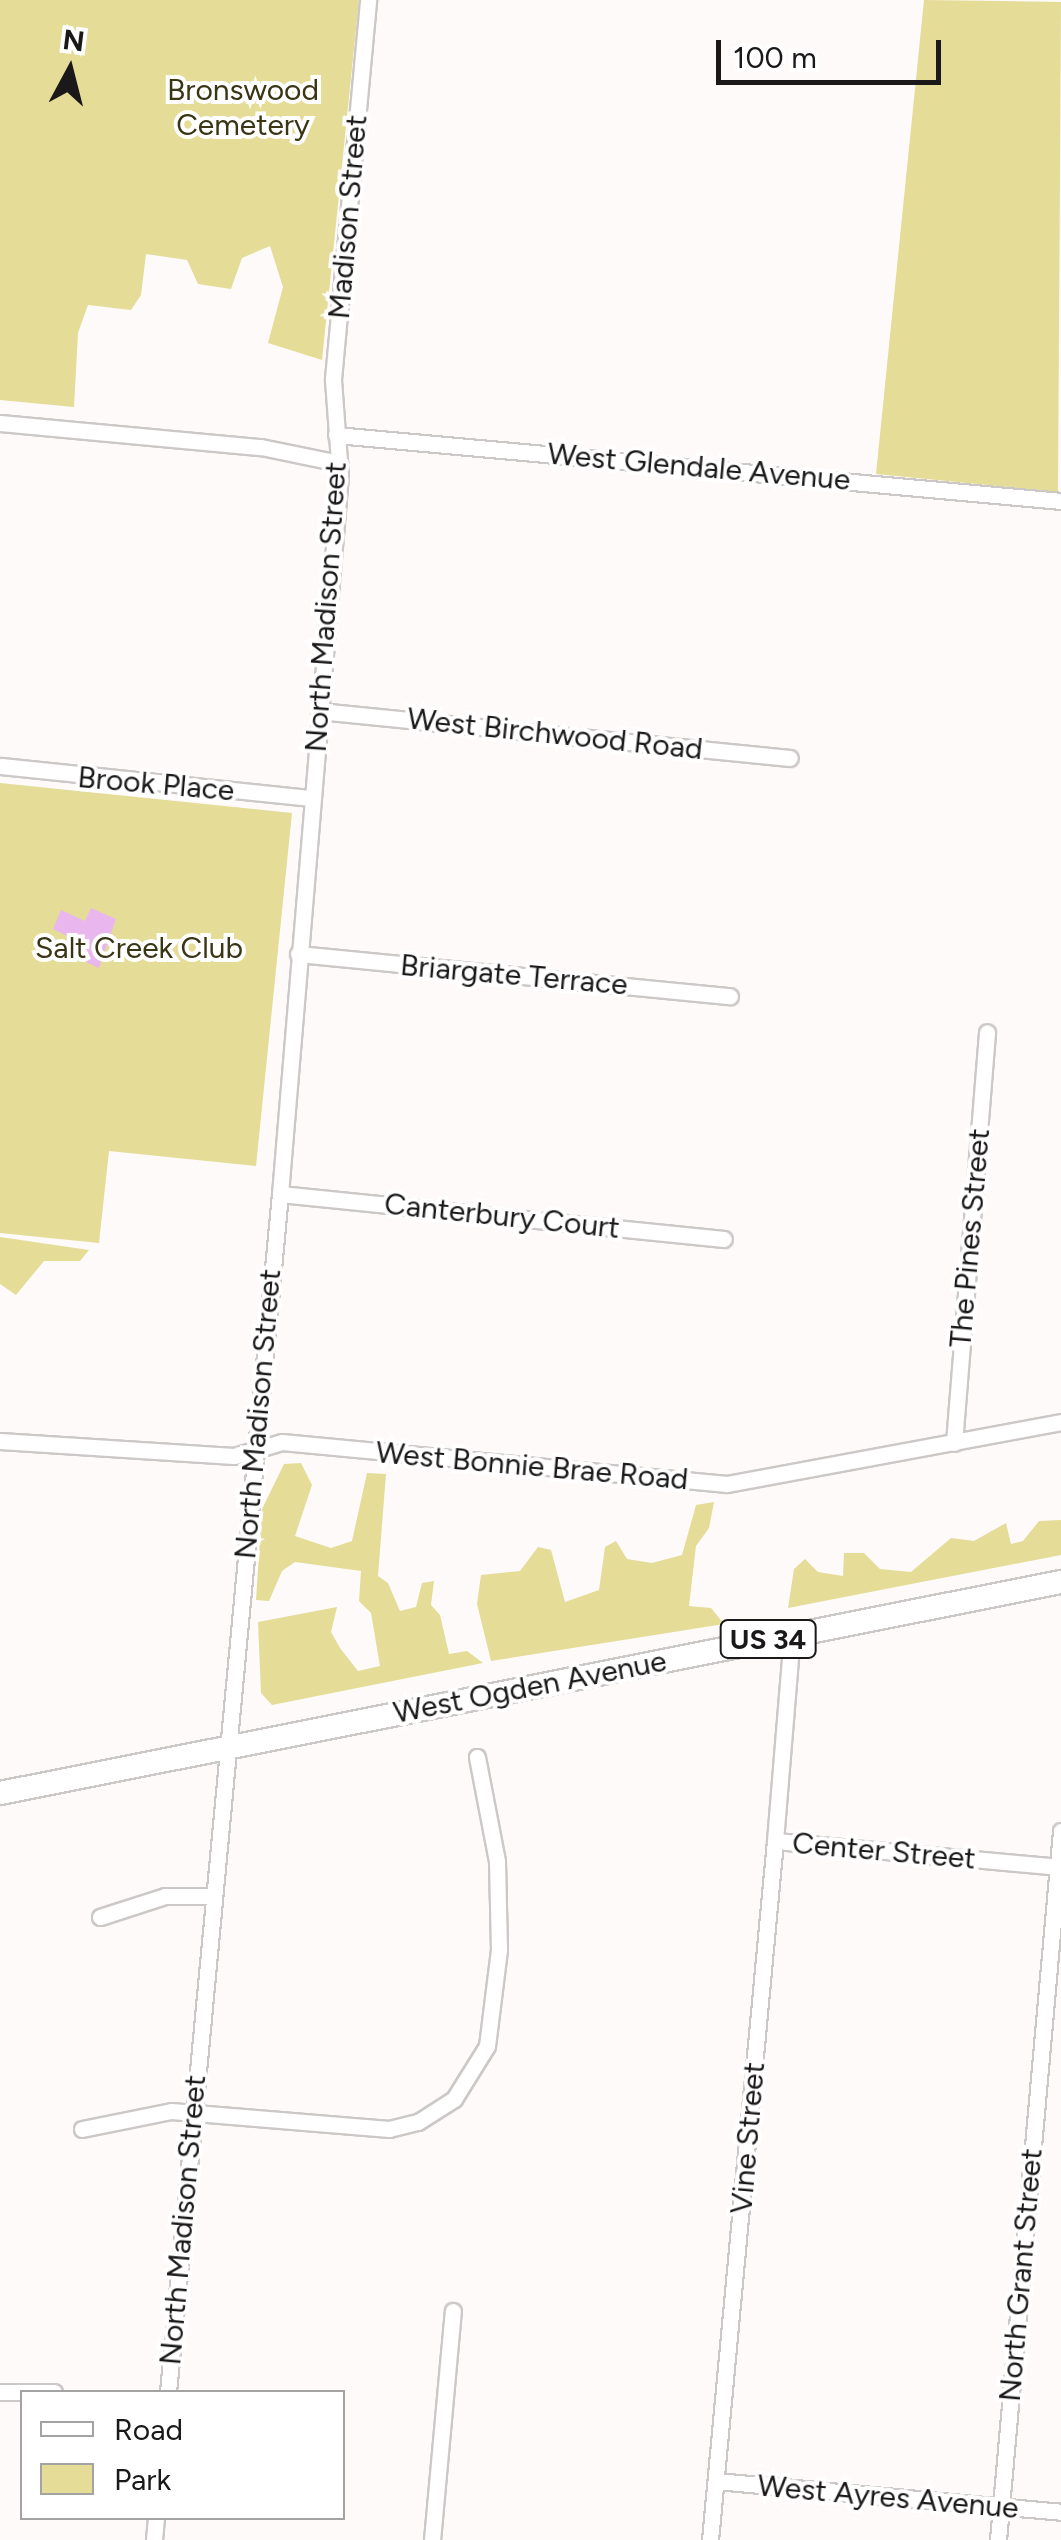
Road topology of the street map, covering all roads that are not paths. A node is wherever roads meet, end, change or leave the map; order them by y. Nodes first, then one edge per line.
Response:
1 (368, 0) edge
2 (0, 423) edge
3 (336, 435) junction
4 (340, 464) junction
5 (1061, 501) edge
6 (319, 710) junction
7 (790, 758) dead end
8 (1, 766) edge
9 (311, 798) junction
10 (298, 954) junction
11 (730, 996) dead end
12 (987, 1032) dead end
13 (280, 1194) junction
14 (724, 1239) dead end
15 (1061, 1422) edge
16 (0, 1441) edge
17 (954, 1443) junction
18 (254, 1452) junction
19 (1061, 1582) edge
20 (792, 1634) junction
21 (230, 1747) junction
22 (477, 1757) dead end
23 (0, 1793) edge
24 (1061, 1831) edge
25 (775, 1841) junction
26 (1059, 1867) edge
27 (213, 1896) junction
28 (100, 1917) dead end
29 (764, 1968) joint
30 (193, 2112) junction
31 (82, 2129) dead end
32 (453, 2310) dead end
33 (168, 2390) edge
34 (716, 2481) junction
35 (1001, 2506) junction
36 (1061, 2512) edge
37 (432, 2540) edge
38 (710, 2540) edge
39 (998, 2540) edge

1 - 3 street, Madison Street
2 - 4 street
3 - 4 street, North Madison Street
3 - 5 street, West Glendale Avenue
4 - 6 street, North Madison Street
6 - 7 street, West Birchwood Road
6 - 9 street, North Madison Street
8 - 9 street, Brook Place
9 - 10 street, North Madison Street
10 - 11 street, Briargate Terrace
10 - 13 street, North Madison Street
12 - 17 street, The Pines Street
13 - 14 street, Canterbury Court
13 - 18 street, North Madison Street
15 - 17 street, West Bonnie Brae Road
16 - 18 street, West Bonnie Brae Road
17 - 18 street, West Bonnie Brae Road
18 - 21 street, North Madison Street
19 - 20 main road, West Ogden Avenue / US 34
20 - 21 main road, West Ogden Avenue / US 34
20 - 25 street
21 - 23 main road, West Ogden Avenue / US 34
21 - 27 street, North Madison Street
22 - 30 street
24 - 26 street, North Grant Street
25 - 26 street, Center Street
25 - 29 street, Center Street
26 - 35 street, North Grant Street
27 - 28 street
27 - 30 street, North Madison Street
29 - 34 street, Vine Street
30 - 31 street
30 - 33 street, North Madison Street
32 - 37 street
34 - 35 street, West Ayres Avenue
34 - 38 street, Vine Street
35 - 36 street, West Ayres Avenue
35 - 39 street, North Grant Street

